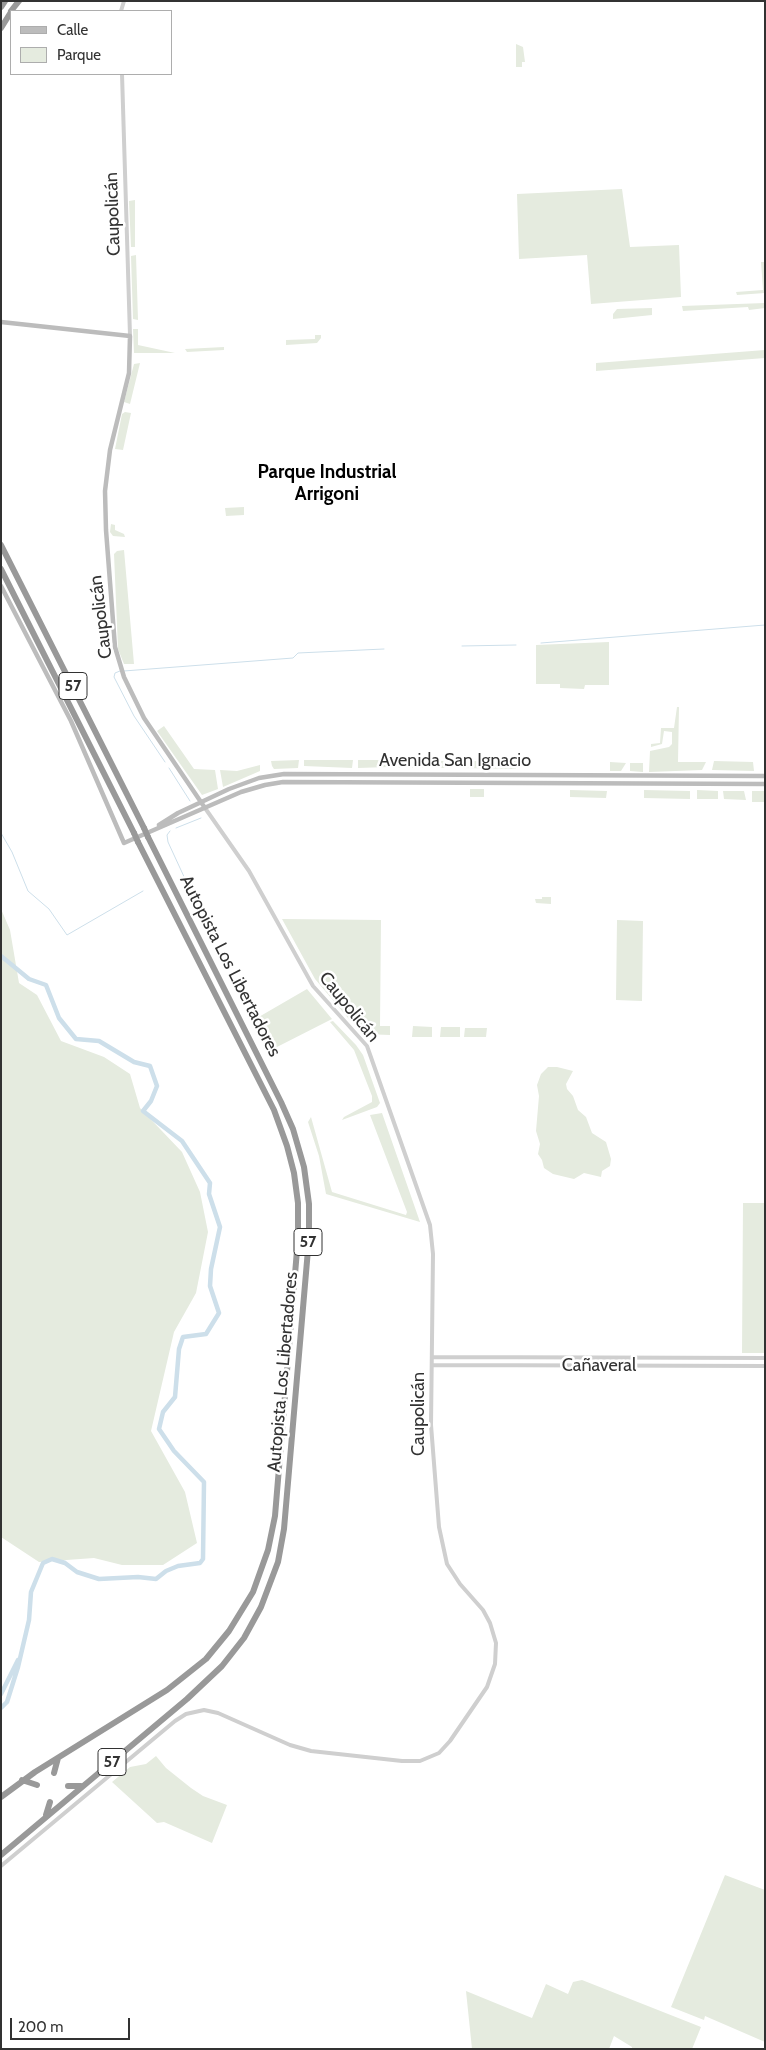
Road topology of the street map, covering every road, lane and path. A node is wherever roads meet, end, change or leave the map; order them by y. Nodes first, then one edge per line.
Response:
1 (5, 1) edge
2 (1, 7) edge
3 (10, 13) edge
4 (1, 28) edge
5 (122, 75) edge
6 (1, 322) edge
7 (130, 336) junction
8 (1, 545) edge
9 (1, 569) edge
10 (1, 586) edge
11 (317, 773) junction
12 (341, 774) junction
13 (483, 774) junction
14 (621, 776) junction
15 (765, 776) edge
16 (317, 781) junction
17 (341, 782) junction
18 (483, 782) junction
19 (620, 783) junction
20 (765, 784) edge
21 (217, 794) junction
22 (221, 801) junction
23 (201, 802) junction
24 (205, 808) junction
25 (156, 828) junction
26 (433, 1357) junction
27 (765, 1358) edge
28 (433, 1365) junction
29 (765, 1366) edge
30 (59, 1757) junction
31 (54, 1773) dead end
32 (22, 1780) junction
33 (37, 1785) dead end
34 (68, 1786) dead end
35 (83, 1786) junction
36 (1, 1797) edge
37 (50, 1802) dead end
38 (45, 1818) junction
39 (1, 1855) edge
40 (1, 1866) edge

1 - 2 highway
3 - 4 highway
5 - 7 street, Caupolicán
6 - 7 main road
7 - 23 main road, Caupolicán
8 - 35 highway, Autopista Los Libertadores / 57, bridge
9 - 30 highway, Autopista Los Libertadores / 57, bridge
10 - 25 main road, Avenida San Ignacio
11 - 12 main road, Avenida San Ignacio
11 - 16 main road
11 - 21 main road, Avenida San Ignacio
12 - 13 main road, Avenida San Ignacio
12 - 17 main road
13 - 14 main road, Avenida San Ignacio
13 - 18 main road
14 - 15 main road, Avenida San Ignacio
14 - 19 main road
16 - 17 main road, Avenida San Ignacio
16 - 22 main road, Avenida San Ignacio
17 - 18 main road, Avenida San Ignacio
18 - 19 main road, Avenida San Ignacio
19 - 20 main road, Avenida San Ignacio
21 - 22 main road
21 - 23 main road, Avenida San Ignacio
22 - 24 main road, Avenida San Ignacio
23 - 24 main road, Caupolicán
23 - 25 main road, Avenida San Ignacio
24 - 25 main road, Avenida San Ignacio
24 - 26 street, Caupolicán
26 - 27 street, Cañaveral
26 - 28 street, Caupolicán
28 - 29 street, Cañaveral
28 - 40 street, Caupolicán
30 - 31 highway
30 - 32 highway, Autopista Los Libertadores / 57
32 - 33 highway
32 - 36 highway, Autopista Los Libertadores / 57
34 - 35 highway
35 - 38 highway, Autopista Los Libertadores / 57
37 - 38 highway
38 - 39 highway, Autopista Los Libertadores / 57

